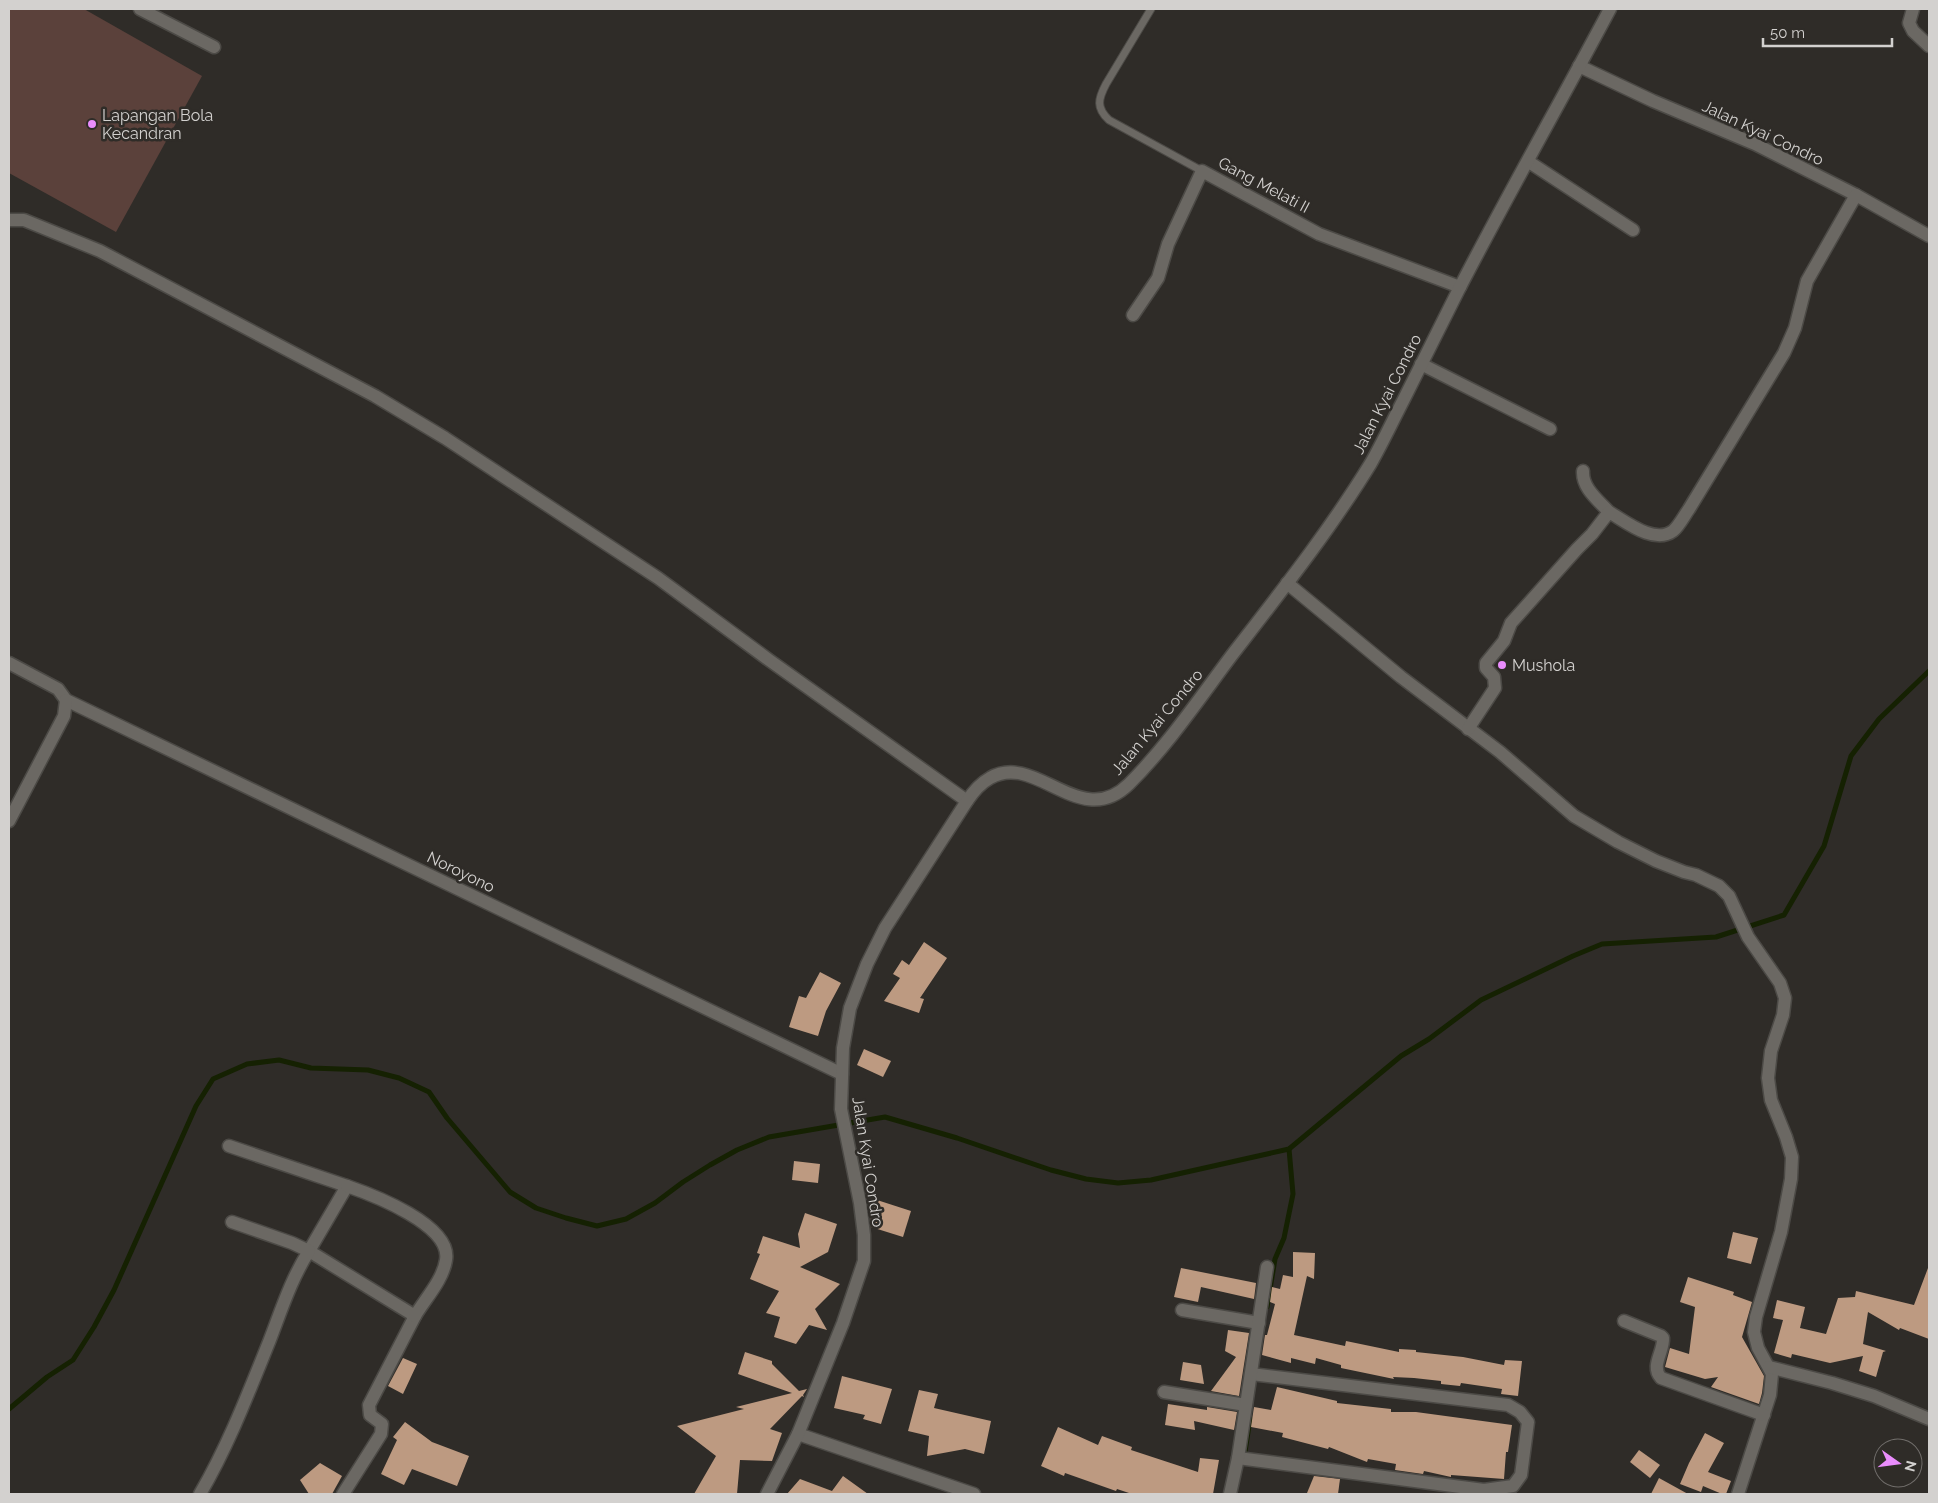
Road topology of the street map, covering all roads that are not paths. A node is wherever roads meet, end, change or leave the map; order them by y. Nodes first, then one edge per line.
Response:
1 (140, 9) edge
2 (1151, 9) edge
3 (1913, 9) edge
4 (1606, 10) edge
5 (1929, 46) edge
6 (214, 47) dead end
7 (1579, 66) junction
8 (1529, 162) junction
9 (1202, 170) junction
10 (1856, 195) junction
11 (9, 220) edge
12 (1633, 230) dead end
13 (1929, 236) edge
14 (1460, 288) junction
15 (1133, 315) dead end
16 (1421, 364) junction
17 (1550, 429) dead end
18 (1582, 471) dead end
19 (1609, 512) junction
20 (1287, 582) junction
21 (9, 663) edge
22 (66, 700) junction
23 (1468, 729) junction
24 (966, 800) junction
25 (9, 821) edge
26 (842, 1074) junction
27 (229, 1146) dead end
28 (347, 1186) junction
29 (232, 1222) dead end
30 (309, 1251) junction
31 (1267, 1267) dead end
32 (1182, 1310) dead end
33 (415, 1316) junction
34 (1624, 1321) dead end
35 (1259, 1323) junction
36 (1769, 1367) junction
37 (1256, 1375) junction
38 (1164, 1392) dead end
39 (1246, 1405) junction
40 (1764, 1415) junction
41 (1929, 1419) edge
42 (798, 1434) junction
43 (1240, 1458) junction
44 (200, 1494) edge
45 (342, 1494) edge
46 (768, 1494) edge
47 (974, 1494) edge
48 (1230, 1494) edge
49 (1738, 1494) edge

1 - 6 street
2 - 9 lane
3 - 5 street
4 - 7 street, Jalan Kyai Condro
7 - 8 street, Jalan Kyai Condro
7 - 10 street, Jalan Kyai Condro
8 - 12 street
8 - 14 street, Jalan Kyai Condro
9 - 14 street, Gang Melati II
9 - 15 street, Gang Melati II
10 - 13 street, Jalan Kyai Condro
10 - 19 street
11 - 24 street
14 - 16 street, Jalan Kyai Condro
16 - 17 street
16 - 20 street, Jalan Kyai Condro
18 - 19 street
19 - 23 street
20 - 23 street
20 - 24 street, Jalan Kyai Condro
21 - 22 street, Noroyono
22 - 25 street
22 - 26 street, Noroyono
23 - 36 street
24 - 26 street, Jalan Kyai Condro
26 - 42 street, Jalan Kyai Condro
27 - 28 street
28 - 30 street
28 - 33 street
29 - 30 street
30 - 33 street
30 - 44 street
31 - 35 street
32 - 35 street
33 - 45 street
34 - 40 street
35 - 37 street
36 - 40 street
36 - 41 street
37 - 39 street
37 - 43 street
38 - 39 street
39 - 43 street
40 - 49 street
42 - 46 street, Jalan Kyai Condro
42 - 47 street
43 - 48 street

